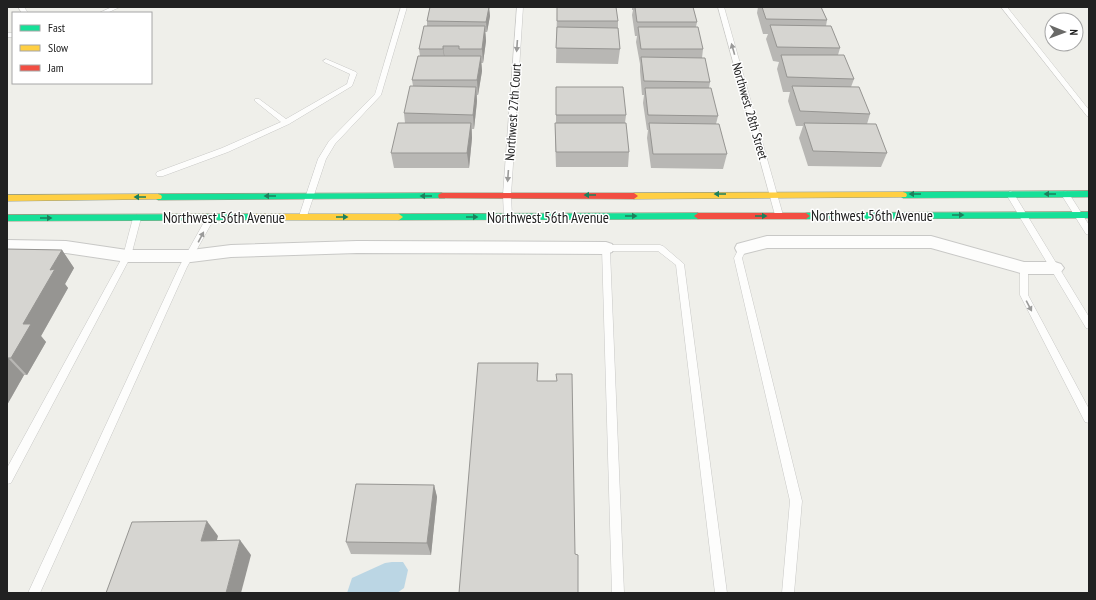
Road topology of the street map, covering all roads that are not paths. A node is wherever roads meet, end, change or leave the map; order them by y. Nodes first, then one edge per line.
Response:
1 (117, 7) edge
2 (404, 7) edge
3 (520, 7) edge
4 (721, 7) edge
5 (1004, 7) edge
6 (104, 12) edge
7 (326, 61) dead end
8 (257, 100) dead end
9 (1089, 115) edge
10 (286, 122) junction
11 (160, 174) dead end
12 (773, 194) junction
13 (1010, 194) junction
14 (1065, 194) junction
15 (1089, 194) edge
16 (507, 195) junction
17 (309, 196) junction
18 (7, 198) edge
19 (779, 215) junction
20 (1024, 215) junction
21 (1078, 215) junction
22 (1089, 215) edge
23 (303, 216) junction
24 (212, 217) junction
25 (508, 217) junction
26 (7, 218) edge
27 (137, 218) junction
28 (1089, 232) edge
29 (7, 246) edge
30 (606, 248) junction
31 (743, 248) joint
32 (127, 256) junction
33 (191, 256) junction
34 (1024, 268) junction
35 (1055, 268) junction
36 (1089, 325) edge
37 (1089, 419) edge
38 (7, 479) edge
39 (34, 593) edge
40 (618, 593) edge
41 (721, 593) edge
42 (788, 593) edge

1 - 6 lane
2 - 17 lane
3 -> 16 lane, Northwest 27th Court
12 -> 4 lane, Northwest 28th Street
5 - 9 lane
7 - 10 lane
8 - 10 lane
10 - 11 lane
13 -> 12 street, Northwest 56th Avenue
12 -> 16 street, Northwest 56th Avenue
12 - 19 lane, Northwest 28th Street
14 -> 13 street, Northwest 56th Avenue
13 - 20 lane
14 - 15 street, Northwest 56th Avenue
14 - 21 lane
16 -> 17 street, Northwest 56th Avenue
16 - 25 lane, Northwest 27th Court
17 -> 18 street, Northwest 56th Avenue
17 - 23 lane
19 -> 20 street, Northwest 56th Avenue
25 -> 19 street, Northwest 56th Avenue
20 - 21 street, Northwest 56th Avenue
20 - 35 lane
21 - 22 street, Northwest 56th Avenue
21 - 28 lane
23 - 24 street, Northwest 56th Avenue
23 -> 25 street, Northwest 56th Avenue
24 - 27 street, Northwest 56th Avenue
33 -> 24 lane
26 -> 27 street, Northwest 56th Avenue
27 - 32 lane
29 - 32 street, Northwest 56th Avenue
30 - 33 street, Northwest 56th Avenue
30 - 40 lane
30 - 41 lane
31 - 34 street
31 - 42 lane
32 - 33 street, Northwest 56th Avenue
32 - 38 lane
33 - 39 lane
34 - 35 street
34 -> 37 lane
35 - 36 lane

